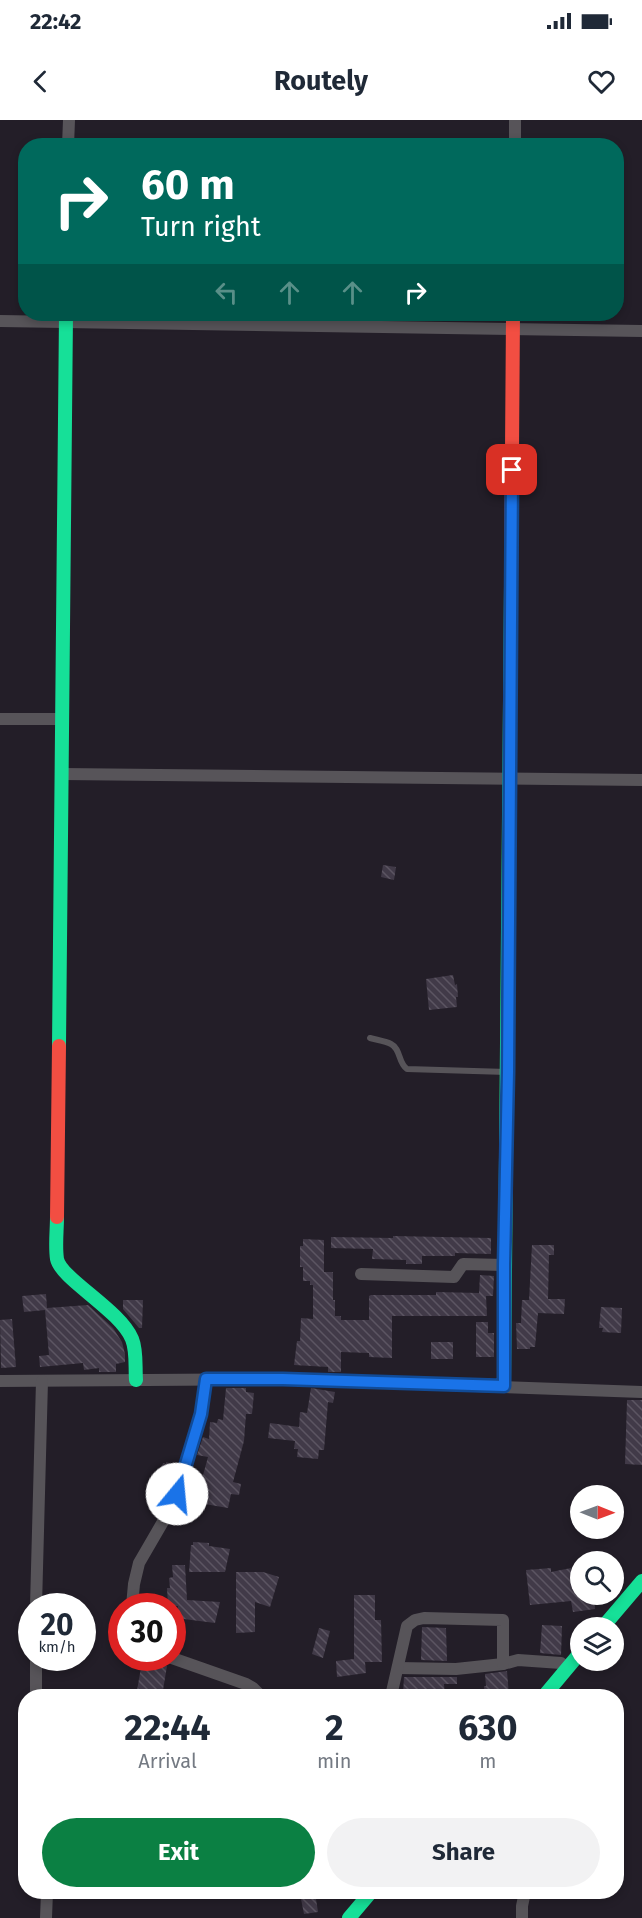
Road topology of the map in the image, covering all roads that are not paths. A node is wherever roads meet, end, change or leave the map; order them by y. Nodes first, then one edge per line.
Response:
1 (69, 120) edge
2 (515, 120) edge
3 (68, 138) edge
4 (515, 138) edge
5 (18, 320) edge
6 (0, 321) edge
7 (66, 321) edge
8 (200, 321) edge
9 (513, 321) edge
10 (513, 328) junction
11 (642, 331) edge
12 (0, 719) edge
13 (62, 719) junction
14 (62, 774) junction
15 (509, 778) junction
16 (642, 780) edge
17 (370, 1038) dead end
18 (508, 1072) junction
19 (504, 1265) junction
20 (361, 1274) dead end
21 (206, 1379) junction
22 (136, 1380) junction
23 (0, 1381) edge
24 (42, 1381) junction
25 (504, 1386) junction
26 (642, 1392) edge
27 (642, 1581) edge
28 (36, 1593) edge
29 (133, 1593) edge
30 (611, 1617) edge
31 (186, 1663) edge
32 (503, 1664) junction
33 (570, 1665) edge
34 (398, 1668) junction
35 (567, 1669) junction
36 (36, 1671) edge
37 (36, 1689) edge
38 (254, 1689) edge
39 (393, 1689) edge
40 (550, 1689) edge
41 (47, 1899) edge
42 (365, 1899) edge
43 (524, 1899) edge
44 (46, 1918) edge
45 (349, 1918) edge
46 (522, 1918) edge

1 - 3 street
2 - 4 street
5 - 6 street
7 - 13 street
8 - 10 street
9 - 10 street
10 - 11 street
10 - 15 street
12 - 13 street
13 - 14 street
14 - 15 street
14 - 22 street
15 - 16 street
15 - 18 street
17 - 18 lane
18 - 19 street
19 - 20 street
19 - 25 street
21 - 22 street
21 - 25 street
21 - 29 street
22 - 24 street
23 - 24 street
24 - 28 street
25 - 26 street
27 - 30 street
31 - 38 street
32 - 34 street
32 - 34 street
32 - 35 street
33 - 35 street
34 - 39 street
35 - 40 street
36 - 37 street
41 - 44 street
42 - 45 street
43 - 46 street

